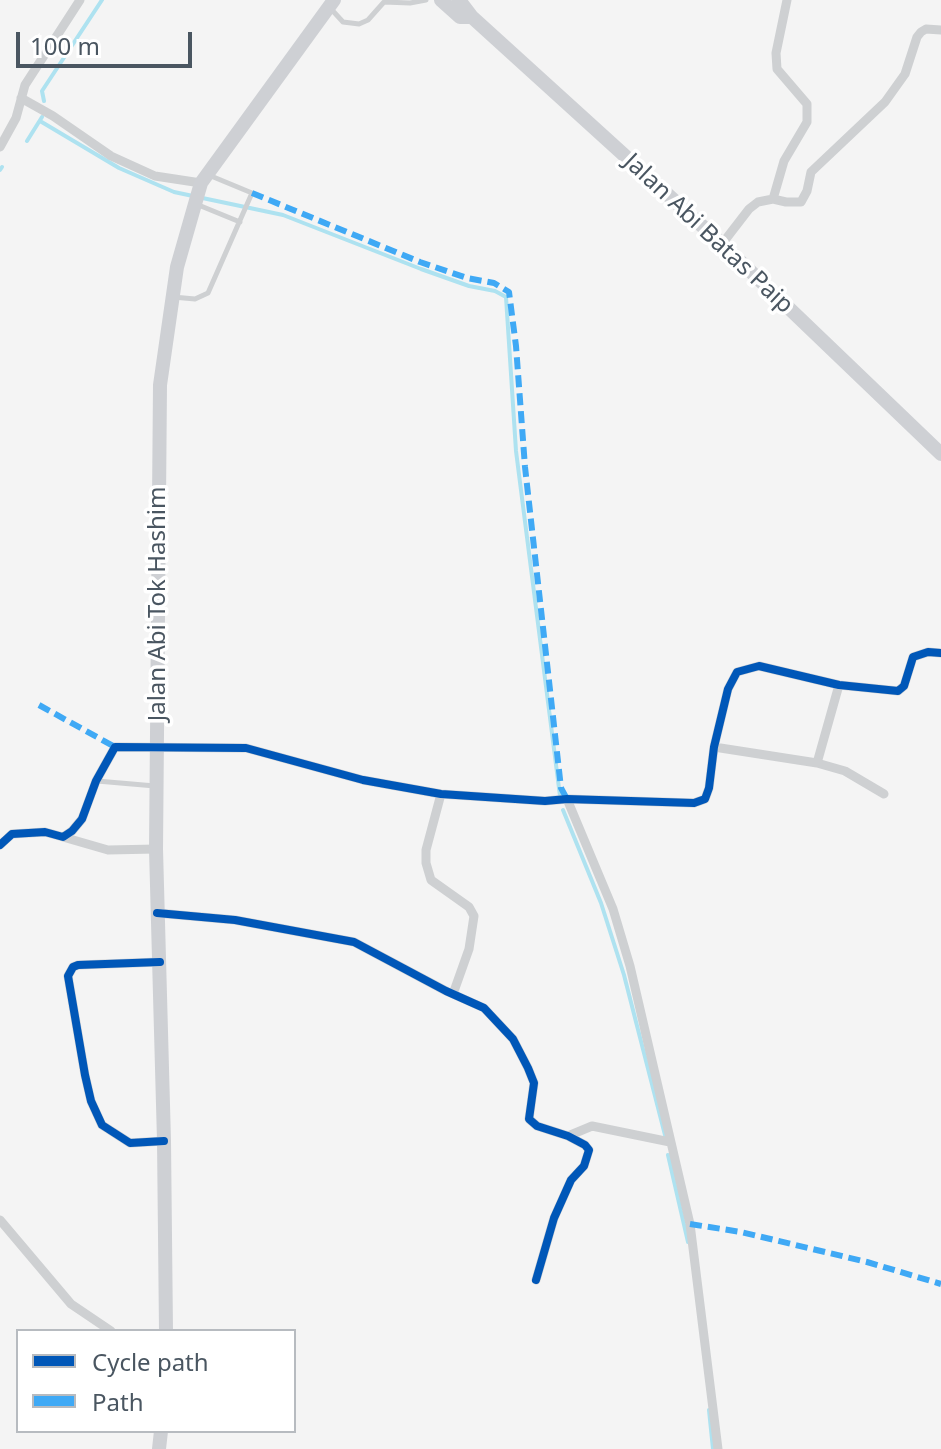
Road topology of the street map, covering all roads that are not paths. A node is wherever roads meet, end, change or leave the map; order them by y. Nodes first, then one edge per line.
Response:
1 (80, 0) edge
2 (345, 0) edge
3 (426, 0) edge
4 (441, 0) edge
5 (459, 0) edge
6 (787, 0) edge
7 (384, 1) edge
8 (329, 9) edge
9 (472, 17) junction
10 (941, 30) edge
11 (21, 98) junction
12 (0, 147) edge
13 (204, 178) junction
14 (773, 199) junction
15 (195, 203) junction
16 (240, 222) junction
17 (722, 244) junction
18 (173, 297) junction
19 (941, 454) edge
20 (941, 653) edge
21 (839, 685) junction
22 (158, 747) junction
23 (714, 747) junction
24 (817, 763) junction
25 (96, 781) junction
26 (157, 786) junction
27 (441, 794) junction
28 (884, 794) dead end
29 (567, 799) junction
30 (63, 837) junction
31 (0, 845) edge
32 (156, 849) junction
33 (157, 913) junction
34 (160, 962) junction
35 (453, 994) junction
36 (568, 1136) junction
37 (164, 1141) junction
38 (670, 1142) junction
39 (0, 1220) edge
40 (536, 1280) dead end
41 (108, 1329) edge
42 (166, 1329) edge
43 (718, 1449) edge

1 - 11 street
2 - 8 main road, Jalan Abi Tok Hashim
3 - 7 lane
4 - 9 main road, Jalan Abi Batas Paip
5 - 9 main road, Jalan Abi Batas Paip
6 - 14 street
7 - 8 lane
8 - 13 main road, Jalan Abi Tok Hashim
9 - 17 main road, Jalan Abi Batas Paip
10 - 14 street
11 - 12 street
11 - 13 street
13 - 15 main road, Jalan Abi Tok Hashim
13 - 16 lane
14 - 17 street
15 - 16 lane
15 - 18 main road, Jalan Abi Tok Hashim
16 - 18 lane
17 - 19 main road, Jalan Abi Batas Paip
18 - 22 main road, Jalan Abi Tok Hashim
20 - 21 street
21 - 23 street
21 - 24 street
22 - 25 street
22 - 26 main road, Jalan Abi Tok Hashim
22 - 27 street
23 - 24 street
23 - 29 street
24 - 28 street
25 - 26 lane
25 - 30 street
26 - 32 main road, Jalan Abi Tok Hashim
27 - 29 street
27 - 35 street
29 - 38 street
30 - 31 street
30 - 32 street
32 - 33 main road, Jalan Abi Tok Hashim
33 - 34 main road, Jalan Abi Tok Hashim
33 - 35 street
34 - 37 main road, Jalan Abi Tok Hashim
34 - 37 street
35 - 36 street
36 - 38 street
36 - 40 street
37 - 42 main road, Jalan Abi Tok Hashim
38 - 43 street
39 - 41 street

